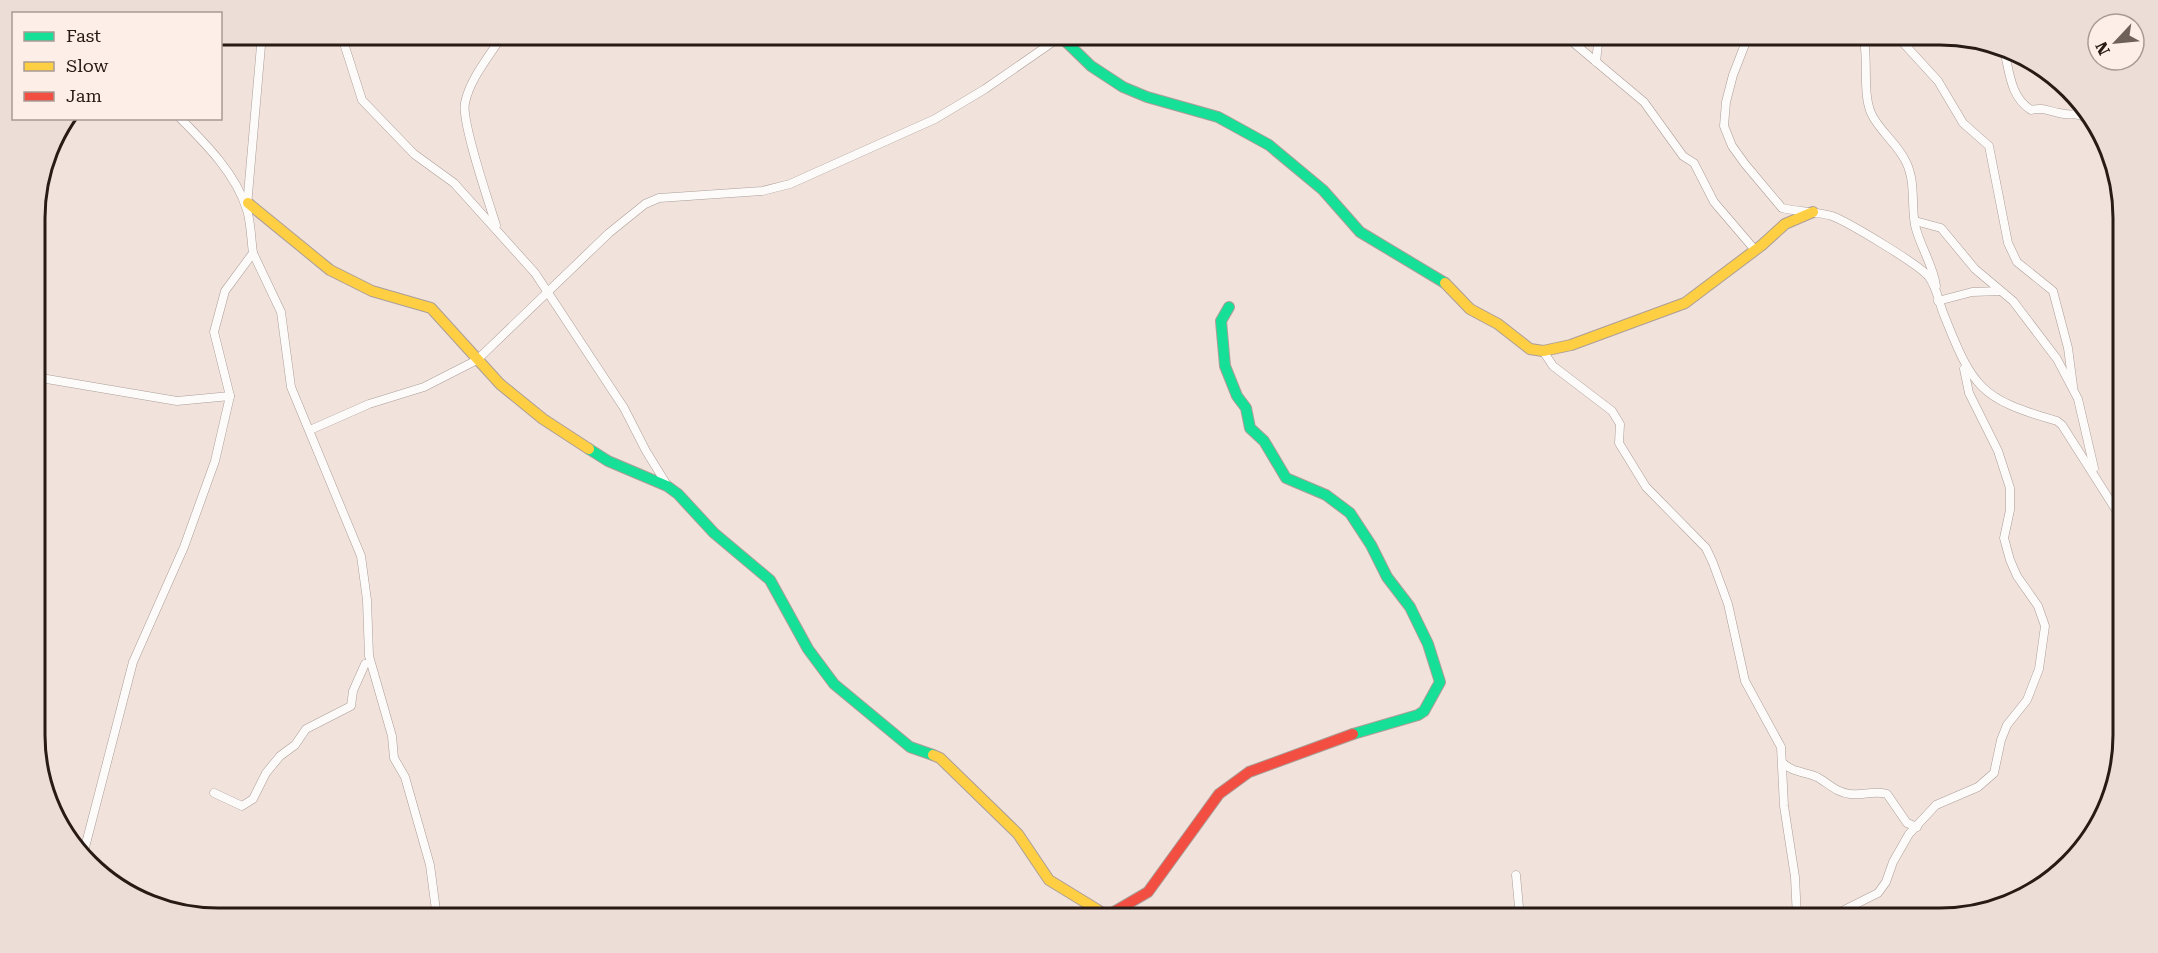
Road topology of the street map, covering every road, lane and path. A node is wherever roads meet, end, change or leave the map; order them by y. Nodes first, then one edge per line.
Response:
1 (261, 45) edge
2 (344, 45) edge
3 (496, 45) edge
4 (1046, 45) edge
5 (1070, 45) edge
6 (1576, 45) edge
7 (1598, 45) edge
8 (1745, 45) edge
9 (1864, 45) edge
10 (1905, 45) edge
11 (2006, 58) edge
12 (1596, 62) junction
13 (2077, 113) edge
14 (182, 120) edge
15 (247, 207) junction
16 (1813, 212) junction
17 (1915, 221) junction
18 (496, 227) junction
19 (1755, 250) junction
20 (253, 253) junction
21 (2000, 291) junction
22 (548, 294) junction
23 (1937, 297) junction
24 (1229, 307) dead end
25 (1543, 351) junction
26 (477, 360) junction
27 (1964, 365) junction
28 (45, 379) edge
29 (2073, 386) junction
30 (230, 396) junction
31 (310, 430) junction
32 (2097, 478) junction
33 (667, 486) junction
34 (2113, 504) edge
35 (365, 664) dead end
36 (1783, 763) junction
37 (214, 793) dead end
38 (1917, 827) junction
39 (86, 845) edge
40 (1516, 875) dead end
41 (436, 908) edge
42 (1094, 908) edge
43 (1123, 908) edge
44 (1519, 908) edge
45 (1797, 908) edge
46 (1848, 908) edge

1 - 15 street
2 - 18 street
3 - 18 street
4 - 22 street
5 - 25 street
6 - 12 street
7 - 12 street
8 - 16 street
9 - 17 street
10 - 29 street
11 - 13 street
12 - 19 street
14 - 15 street
15 - 20 street
15 - 26 street
16 - 19 street
16 - 23 street
17 - 21 street
17 - 23 street
18 - 22 street
19 - 25 street
20 - 30 street
20 - 31 street
21 - 23 street
21 - 29 street
22 - 26 street
22 - 33 street
23 - 27 street
24 - 43 street
25 - 36 street
26 - 31 street
26 - 33 street
27 - 32 street
27 - 38 street
28 - 30 street
29 - 32 street
30 - 39 street
31 - 41 street
32 - 34 street
33 - 42 street
35 - 37 street
36 - 38 street
36 - 45 street
38 - 46 street
40 - 44 street

